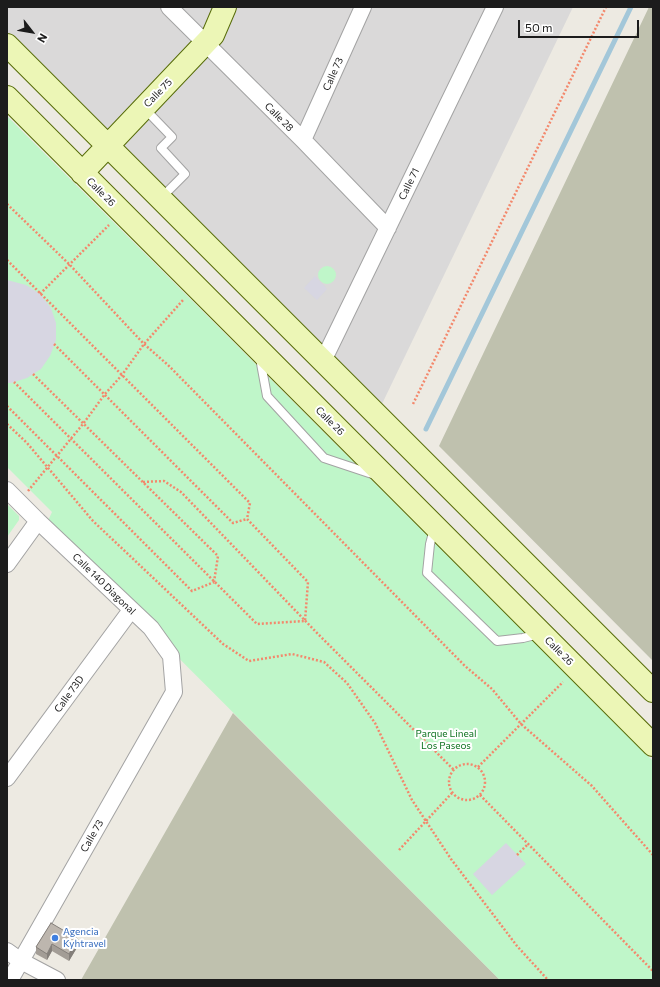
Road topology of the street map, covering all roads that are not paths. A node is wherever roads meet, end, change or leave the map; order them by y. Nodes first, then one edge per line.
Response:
1 (169, 7) edge
2 (225, 7) edge
3 (363, 7) edge
4 (495, 7) edge
5 (206, 43) junction
6 (7, 45) edge
7 (7, 97) edge
8 (144, 108) junction
9 (302, 140) junction
10 (107, 146) junction
11 (82, 173) junction
12 (160, 198) junction
13 (388, 228) junction
14 (258, 349) junction
15 (323, 362) junction
16 (388, 479) junction
17 (7, 490) edge
18 (38, 521) junction
19 (435, 527) junction
20 (7, 564) edge
21 (131, 610) junction
22 (541, 633) junction
23 (653, 691) edge
24 (174, 692) joint
25 (653, 745) edge
26 (7, 778) edge
27 (7, 951) edge
28 (21, 961) junction
29 (10, 980) edge
30 (57, 980) edge

1 - 5 street, Calle 28
2 - 5 main road, Calle 75
3 - 9 street, Calle 73
4 - 13 street, Calle 71
5 - 8 main road, Calle 75
5 - 9 street, Calle 28
6 - 10 main road
7 - 11 main road, Calle 26
8 - 10 main road, Calle 75
8 - 12 lane
9 - 13 street, Calle 28
10 - 11 main road, Calle 75
10 - 12 main road
11 - 14 main road, Calle 26
12 - 15 main road
13 - 15 street, Calle 71
14 - 16 main road, Calle 26
14 - 16 lane
15 - 23 main road
16 - 19 main road, Calle 26
17 - 18 street, Calle 140 Diagonal
18 - 20 street
18 - 21 street, Calle 140 Diagonal
19 - 22 main road, Calle 26
19 - 22 lane
21 - 24 street, Calle 140 Diagonal
21 - 26 street, Calle 73D
22 - 25 main road, Calle 26
24 - 28 street, Calle 73
27 - 28 street
28 - 29 street, Calle 73
28 - 30 street

